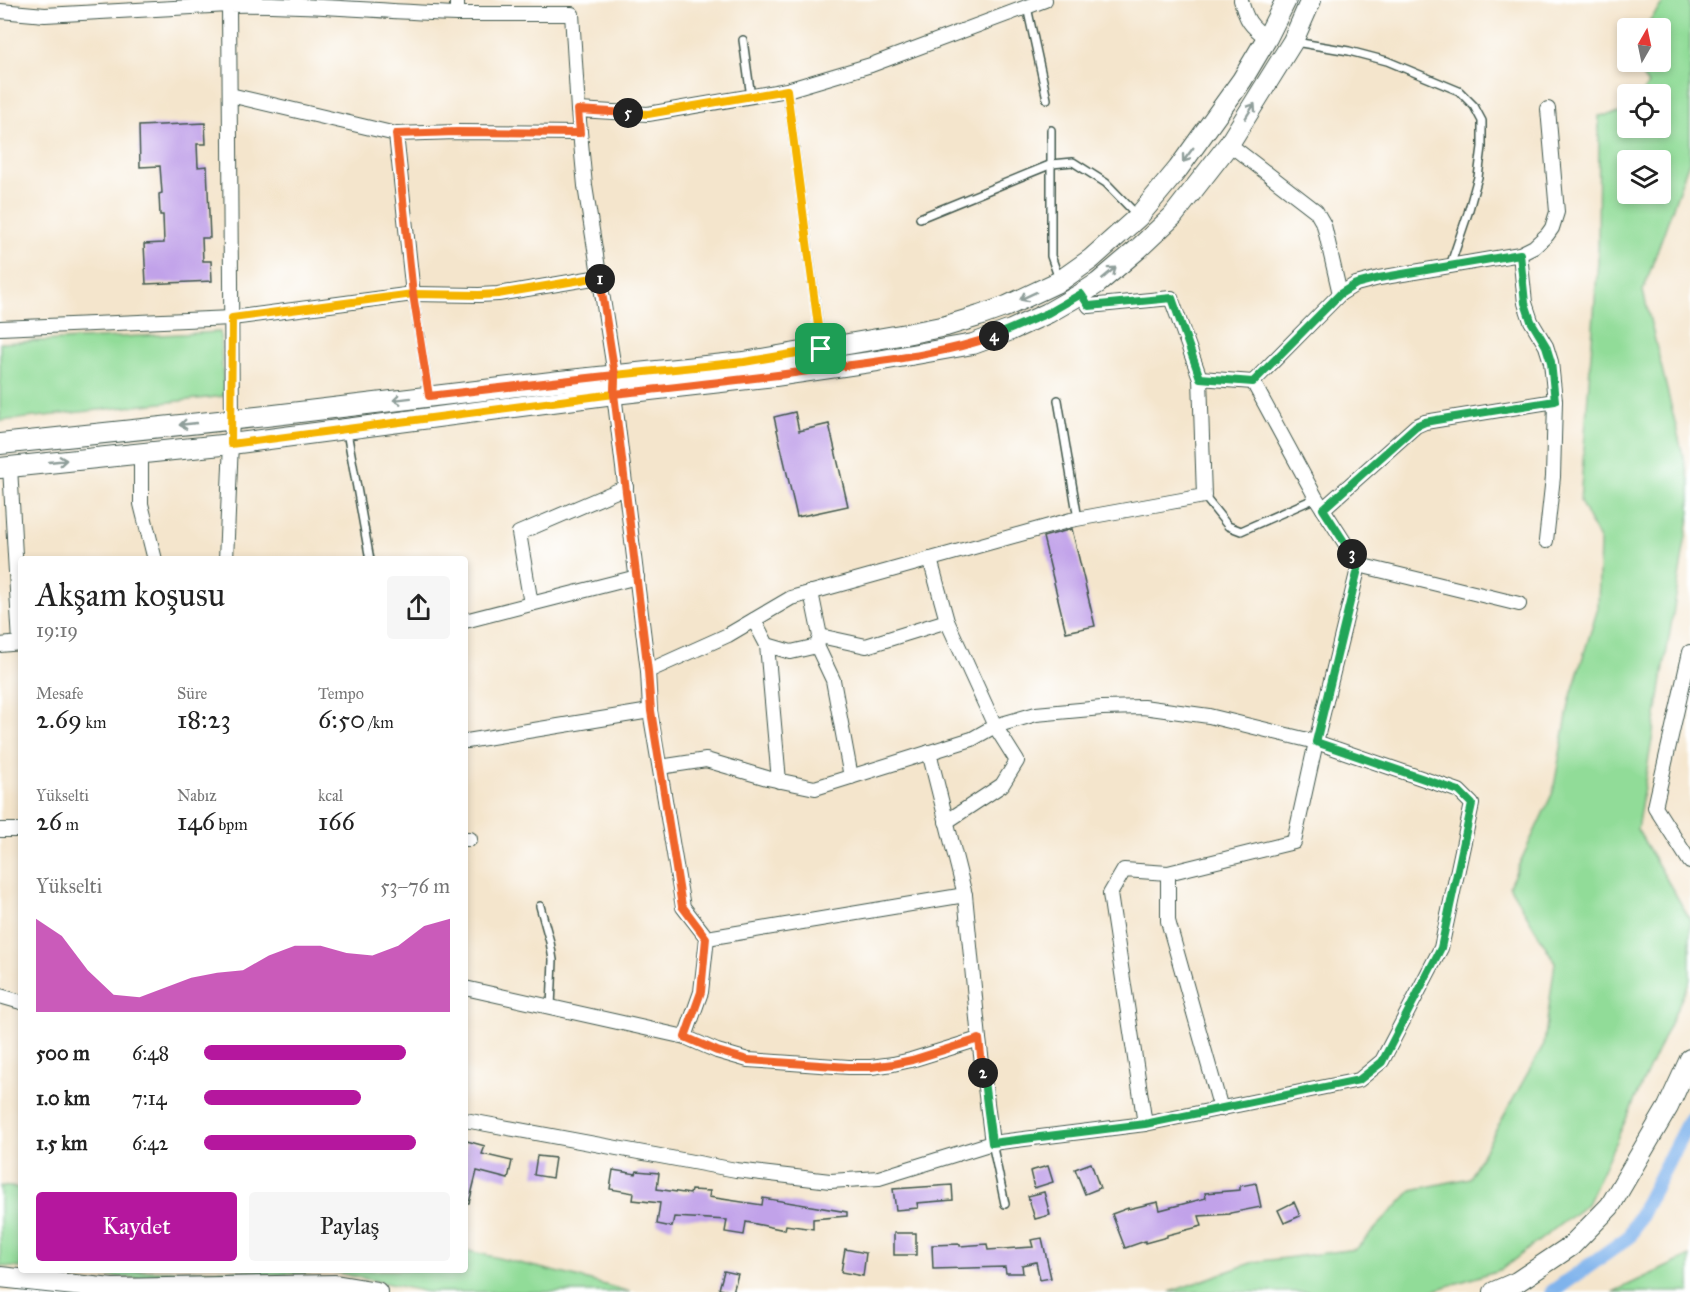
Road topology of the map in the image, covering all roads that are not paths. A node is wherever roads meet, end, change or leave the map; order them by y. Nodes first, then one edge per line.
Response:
1 (1045, 0) edge
2 (1241, 0) edge
3 (1286, 0) edge
4 (1311, 0) edge
5 (236, 3) edge
6 (1027, 3) edge
7 (1008, 6) edge
8 (458, 7) edge
9 (0, 11) edge
10 (1268, 38) junction
11 (743, 40) dead end
12 (1293, 41) junction
13 (787, 90) junction
14 (230, 95) junction
15 (751, 97) junction
16 (1047, 99) dead end
17 (1548, 109) dead end
18 (578, 110) junction
19 (1051, 130) dead end
20 (580, 133) junction
21 (396, 134) junction
22 (1229, 144) junction
23 (1052, 164) junction
24 (1138, 217) junction
25 (920, 218) dead end
26 (1520, 254) junction
27 (1450, 266) junction
28 (599, 277) junction
29 (1060, 281) junction
30 (413, 294) junction
31 (1081, 294) junction
32 (1340, 294) junction
33 (232, 318) junction
34 (0, 328) edge
35 (821, 349) junction
36 (1200, 378) junction
37 (1253, 382) junction
38 (615, 384) junction
39 (429, 396) junction
40 (1058, 400) dead end
41 (1555, 401) junction
42 (232, 419) junction
43 (346, 429) junction
44 (0, 444) edge
45 (231, 444) junction
46 (141, 453) junction
47 (5, 467) edge
48 (626, 487) junction
49 (1204, 496) junction
50 (1320, 503) junction
51 (1078, 519) junction
52 (1546, 541) dead end
53 (154, 556) edge
54 (226, 556) edge
55 (369, 556) edge
56 (930, 558) junction
57 (1359, 565) junction
58 (637, 577) junction
59 (811, 592) junction
60 (531, 604) junction
61 (1519, 604) dead end
62 (18, 620) edge
63 (468, 620) edge
64 (754, 620) junction
65 (948, 621) junction
66 (818, 641) junction
67 (18, 643) edge
68 (0, 645) edge
69 (766, 645) junction
70 (1690, 652) edge
71 (648, 671) junction
72 (651, 711) junction
73 (995, 726) junction
74 (468, 741) edge
75 (1316, 742) junction
76 (929, 752) junction
77 (660, 767) junction
78 (851, 777) junction
79 (779, 781) junction
80 (946, 822) junction
81 (0, 830) edge
82 (18, 830) edge
83 (1690, 862) edge
84 (1168, 873) junction
85 (965, 895) junction
86 (540, 906) dead end
87 (706, 938) junction
88 (468, 989) edge
89 (0, 996) edge
90 (18, 1001) edge
91 (551, 1007) junction
92 (685, 1037) junction
93 (979, 1039) junction
94 (1690, 1059) edge
95 (1221, 1109) junction
96 (468, 1121) edge
97 (1145, 1124) junction
98 (992, 1143) junction
99 (1005, 1204) dead end
100 (0, 1277) edge
101 (335, 1288) edge
102 (186, 1290) edge
103 (377, 1292) edge
104 (1494, 1292) edge

1 - 6 street
2 - 10 street
3 - 10 street
4 - 12 street
5 - 8 street
5 - 9 street
5 - 14 street
6 - 7 street
6 - 16 lane
7 - 13 street
8 - 18 street
10 -> 24 street
11 - 15 lane
22 -> 12 street
12 - 27 lane
13 - 15 street
13 - 35 lane
14 - 21 street
14 - 33 street
15 - 18 street
17 - 26 street
18 - 20 street
19 - 23 lane
20 - 21 street
20 - 28 street
21 - 30 street
31 -> 22 street
22 - 32 street
23 - 24 lane
23 - 25 lane
23 - 29 lane
24 - 29 street
26 - 27 street
26 - 41 street
27 - 32 street
28 - 30 street
28 - 38 street
29 -> 35 street
30 - 33 street
30 - 39 lane
31 - 36 street
31 - 38 street
32 - 37 street
33 - 34 street
33 - 42 street
35 - 38 street
36 - 37 street
36 - 49 street
37 - 50 street
38 - 39 street
38 - 43 street
38 - 48 street
39 -> 42 street
40 - 51 lane
41 - 50 street
41 - 52 street
42 -> 44 street
42 - 45 street
43 - 45 street
43 - 55 lane
45 - 46 street
45 - 54 street
47 -> 46 street
46 - 53 street
47 - 62 street
48 - 58 street
48 - 60 street
49 - 50 lane
49 - 51 street
50 - 57 street
51 - 56 street
56 - 59 street
56 - 65 street
57 - 61 street
57 - 75 street
58 - 60 street
58 - 71 street
59 - 64 street
59 - 66 street
60 - 63 street
64 - 69 street
64 - 71 street
65 - 66 street
65 - 73 street
66 - 69 street
66 - 78 street
67 - 68 street
69 - 79 street
70 - 83 street
71 - 72 street
72 - 74 street
72 - 77 street
73 - 75 street
73 - 76 street
73 - 80 street
75 - 84 street
75 - 95 street
76 - 78 street
76 - 80 street
77 - 79 street
77 - 87 street
78 - 79 street
80 - 85 street
81 - 82 street
84 - 95 street
84 - 97 street
85 - 87 street
85 - 93 street
86 - 91 lane
87 - 92 street
88 - 91 street
89 - 90 street
91 - 92 street
92 - 93 street
93 - 98 street
94 - 104 street
95 - 97 street
96 - 98 street
97 - 98 street
98 - 99 lane
100 - 102 street
101 - 102 street
101 - 103 street

